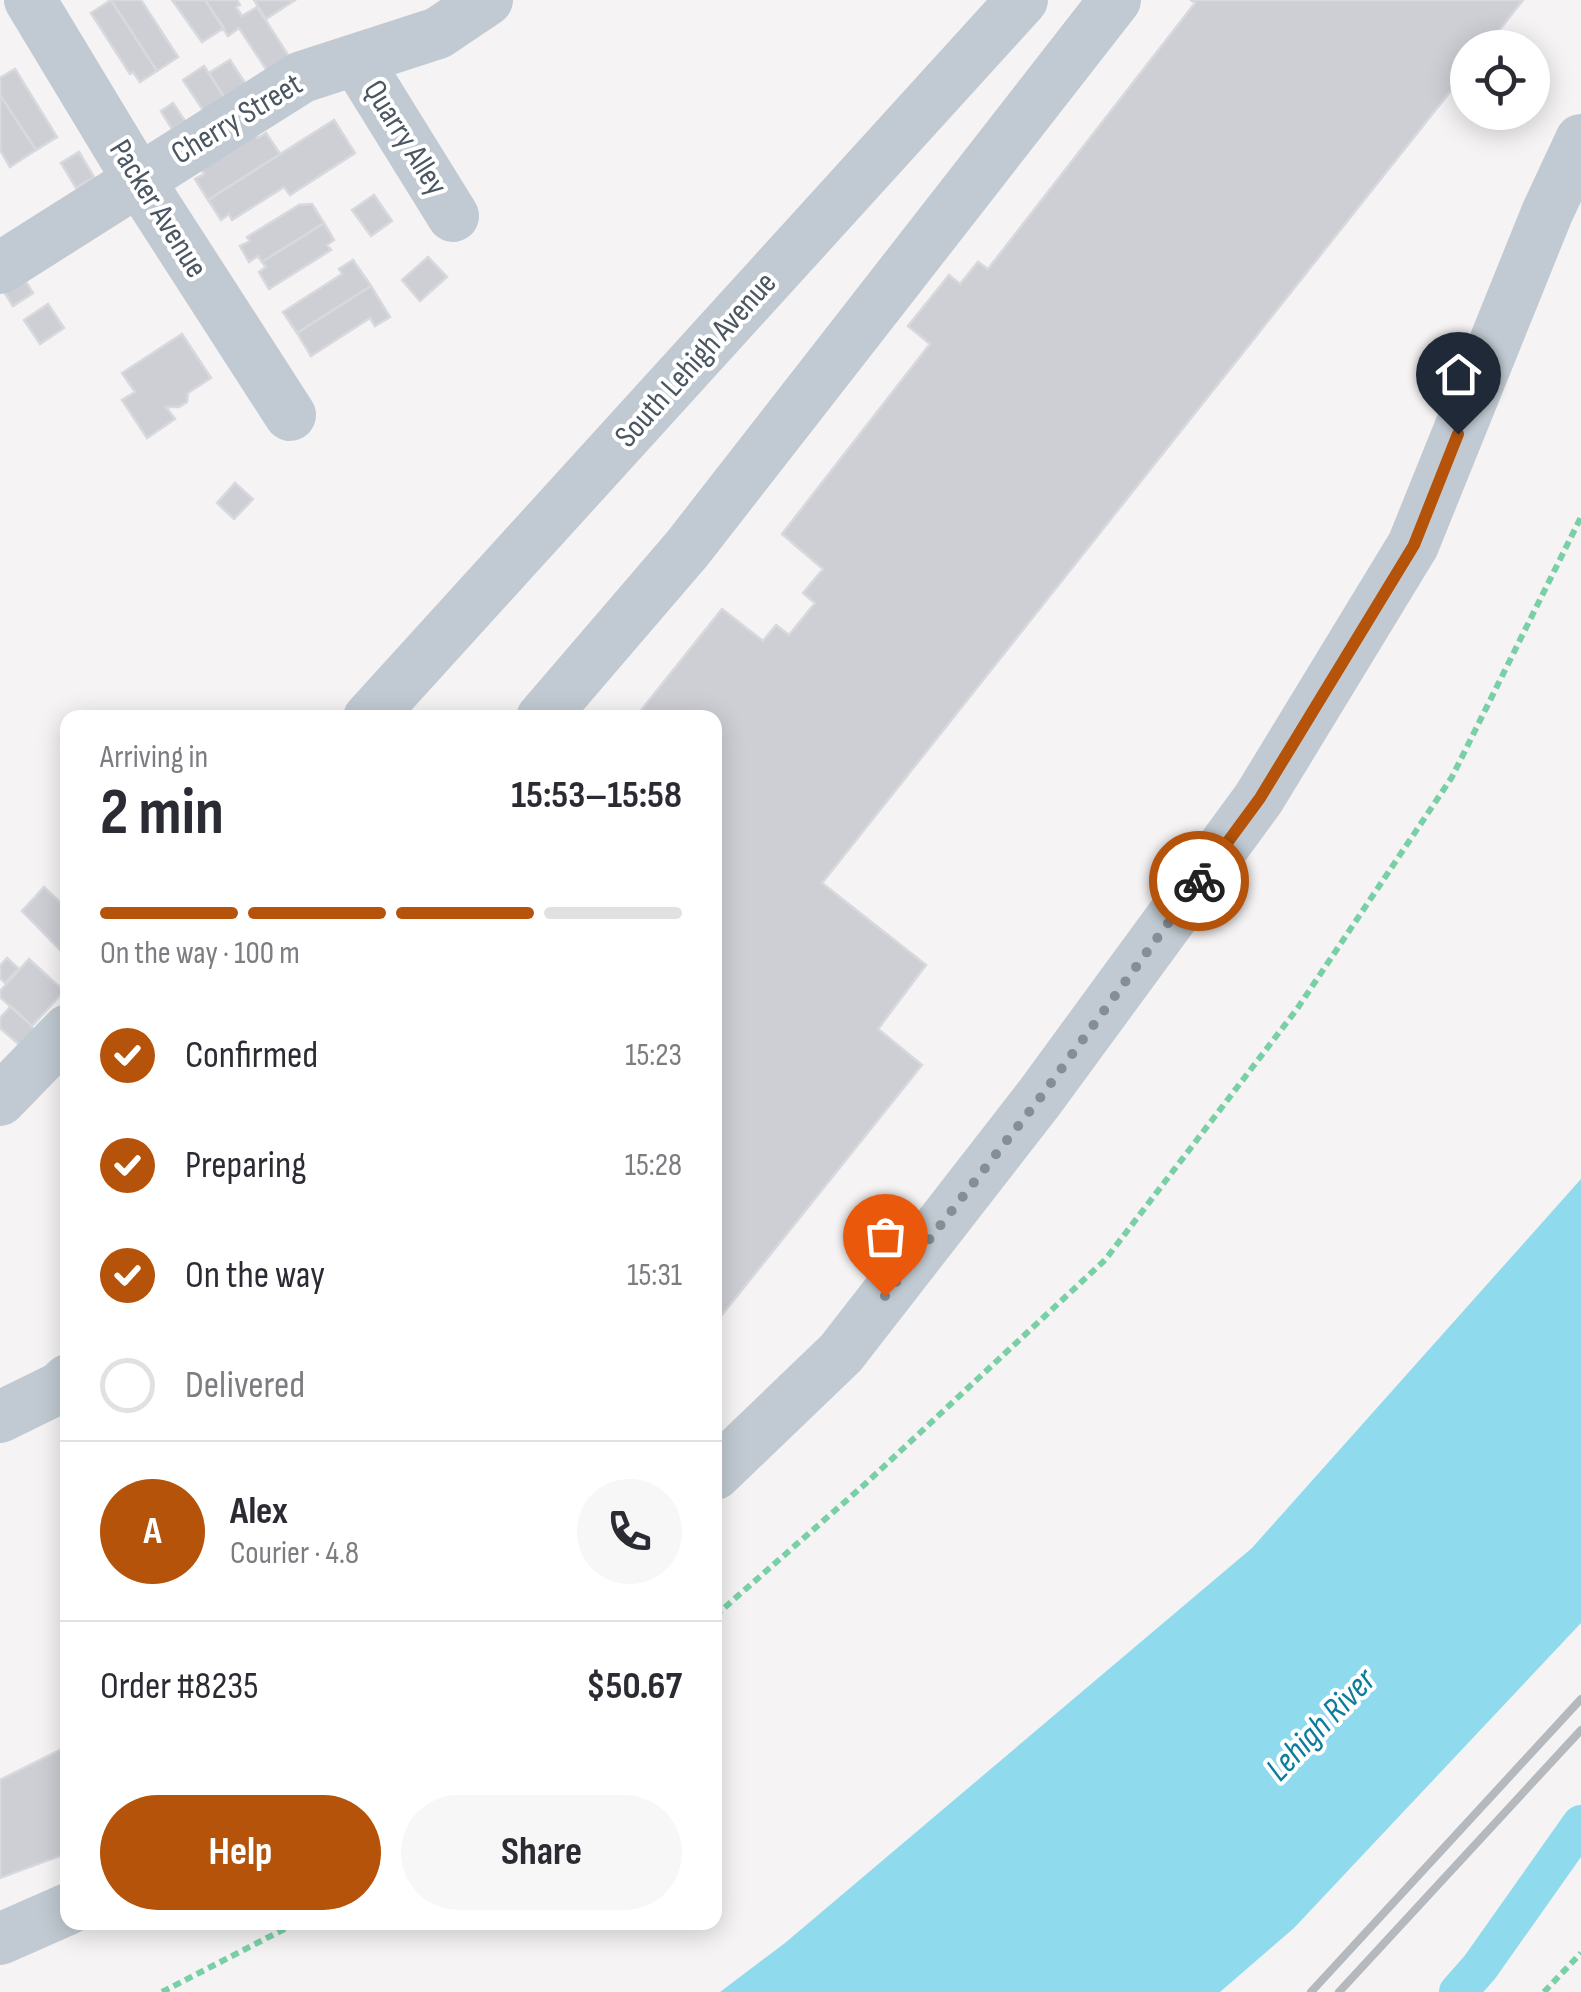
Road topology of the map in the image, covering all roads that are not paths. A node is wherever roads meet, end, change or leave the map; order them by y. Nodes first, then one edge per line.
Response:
1 (15, 0) edge
2 (30, 0) edge
3 (487, 0) edge
4 (1022, 0) edge
5 (1115, 0) edge
6 (0, 10) edge
7 (357, 60) junction
8 (1581, 140) edge
9 (138, 179) junction
10 (453, 216) dead end
11 (0, 268) edge
12 (290, 415) dead end
13 (376, 710) edge
14 (549, 710) edge
15 (60, 1038) edge
16 (0, 1100) edge
17 (60, 1387) edge
18 (0, 1417) edge
19 (722, 1467) edge
20 (60, 1913) edge
21 (0, 1939) edge

1 - 6 street
2 - 9 street, Packer Avenue
3 - 7 street, Cherry Street
4 - 13 street, South Lehigh Avenue
5 - 14 street
7 - 9 street, Cherry Street
7 - 10 street, Quarry Alley
8 - 19 street
9 - 11 street, Cherry Street
9 - 12 street, Packer Avenue
15 - 16 street
17 - 18 street
20 - 21 street

